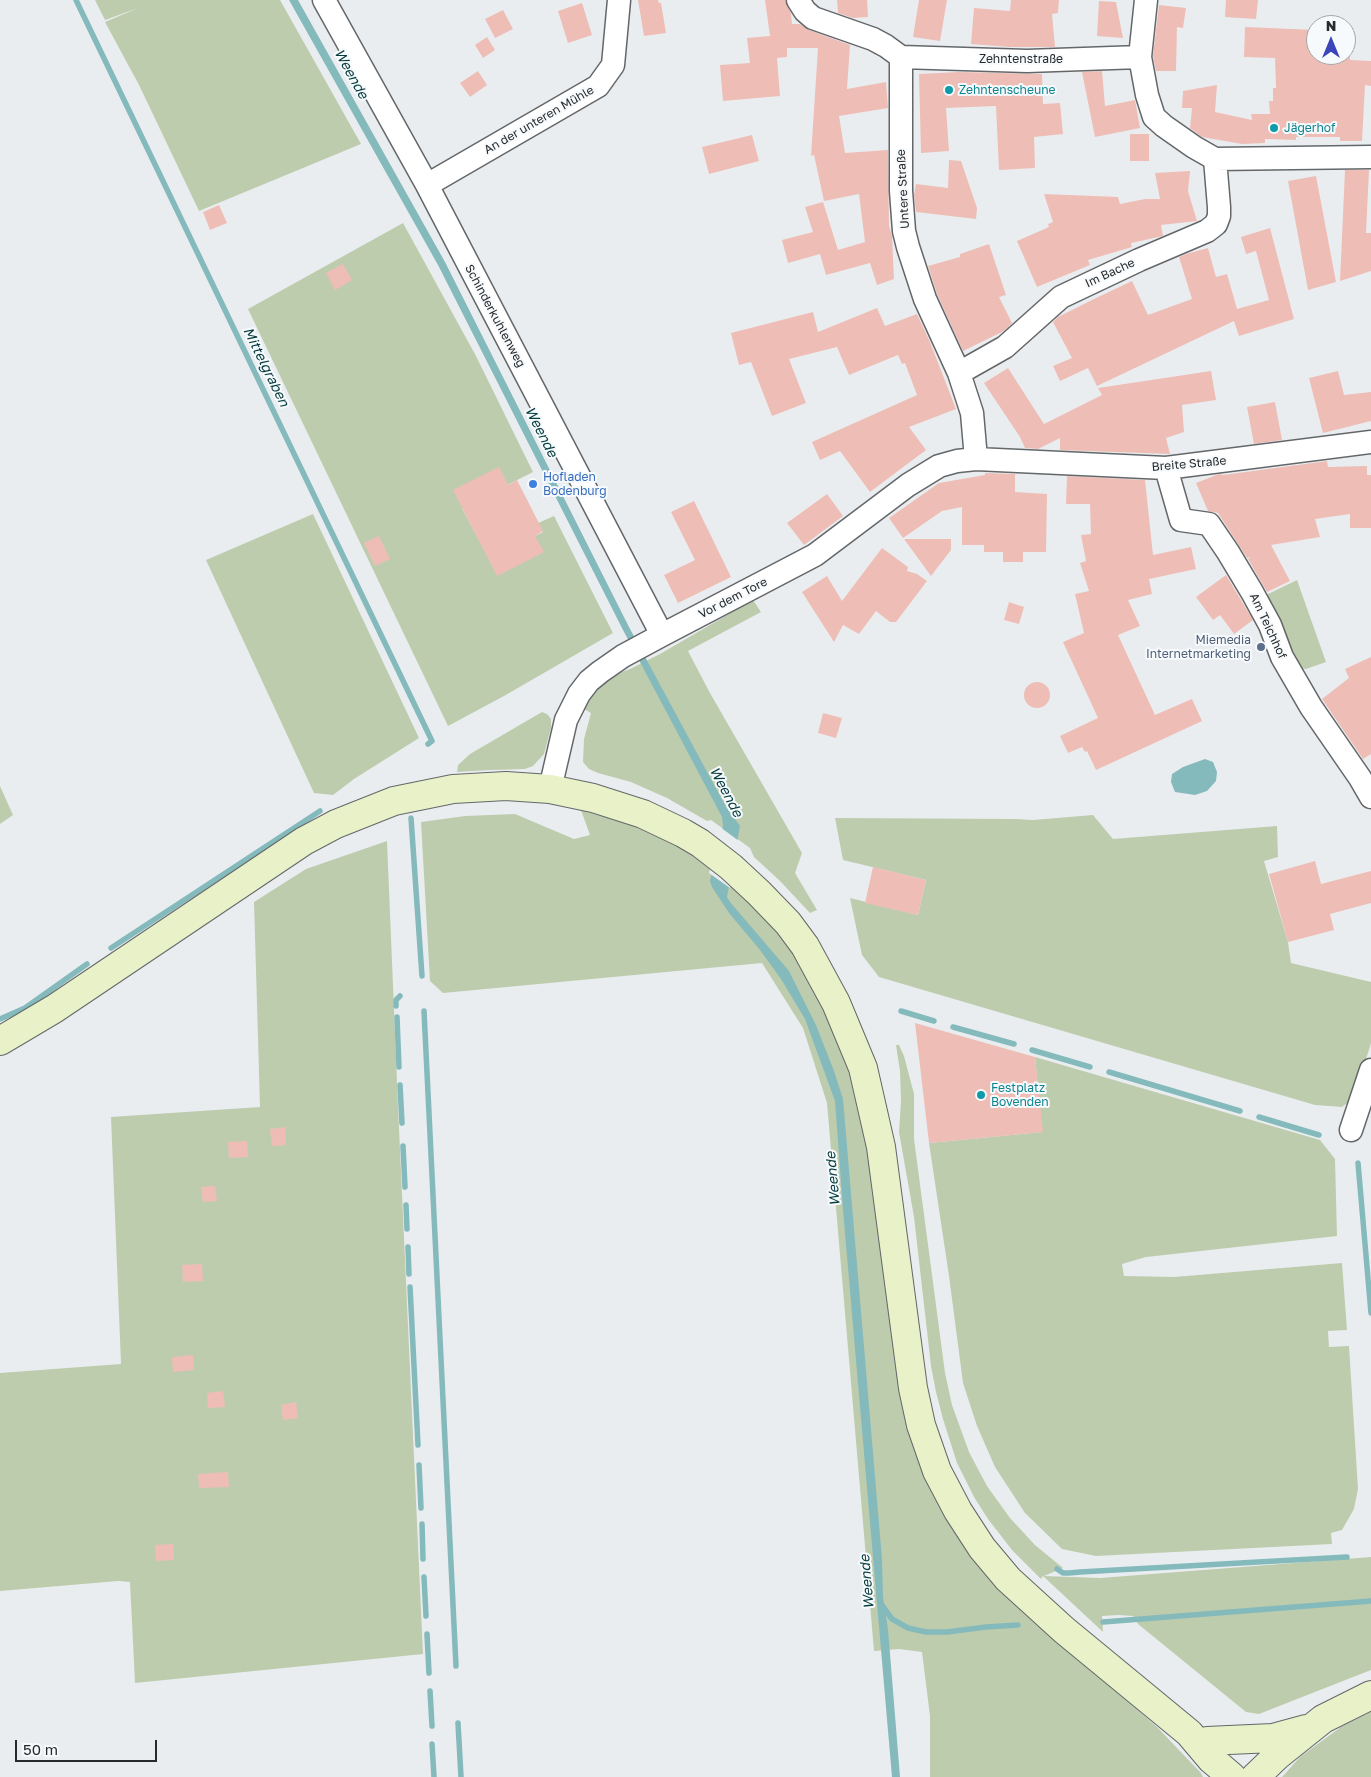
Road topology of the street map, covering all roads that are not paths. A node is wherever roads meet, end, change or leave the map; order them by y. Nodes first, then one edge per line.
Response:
1 (324, 0) edge
2 (619, 0) edge
3 (798, 0) edge
4 (1146, 0) edge
5 (901, 57) junction
6 (1140, 57) junction
7 (1371, 156) edge
8 (1215, 159) junction
9 (427, 185) junction
10 (959, 373) junction
11 (1371, 442) edge
12 (976, 459) junction
13 (1166, 468) junction
14 (657, 638) junction
15 (550, 789) junction
16 (1371, 797) edge
17 (0, 1041) edge
18 (1371, 1070) edge
19 (1351, 1130) dead end
20 (1371, 1695) edge
21 (1312, 1727) junction
22 (1198, 1737) junction
23 (1232, 1777) edge
24 (1247, 1777) edge
25 (1256, 1777) edge

1 - 9 street, Schinderkuhlenweg
2 - 9 street, An der unteren Mühle
3 - 5 street
4 - 6 street
5 - 6 street, Zehntenstraße
5 - 10 street, Untere Straße
6 - 8 street
7 - 8 street
8 - 10 street, Im Bache
9 - 14 street, Schinderkuhlenweg
10 - 12 street, Untere Straße
11 - 13 street, Breite Straße
12 - 13 street, Breite Straße
12 - 14 street, Vor dem Tore
13 - 16 street, Am Teichhof
14 - 15 street, Vor dem Tore
15 - 17 main road
15 - 22 main road
18 - 19 street
20 - 21 main road
21 - 22 main road
21 - 25 main road
22 - 23 main road
22 - 24 main road

